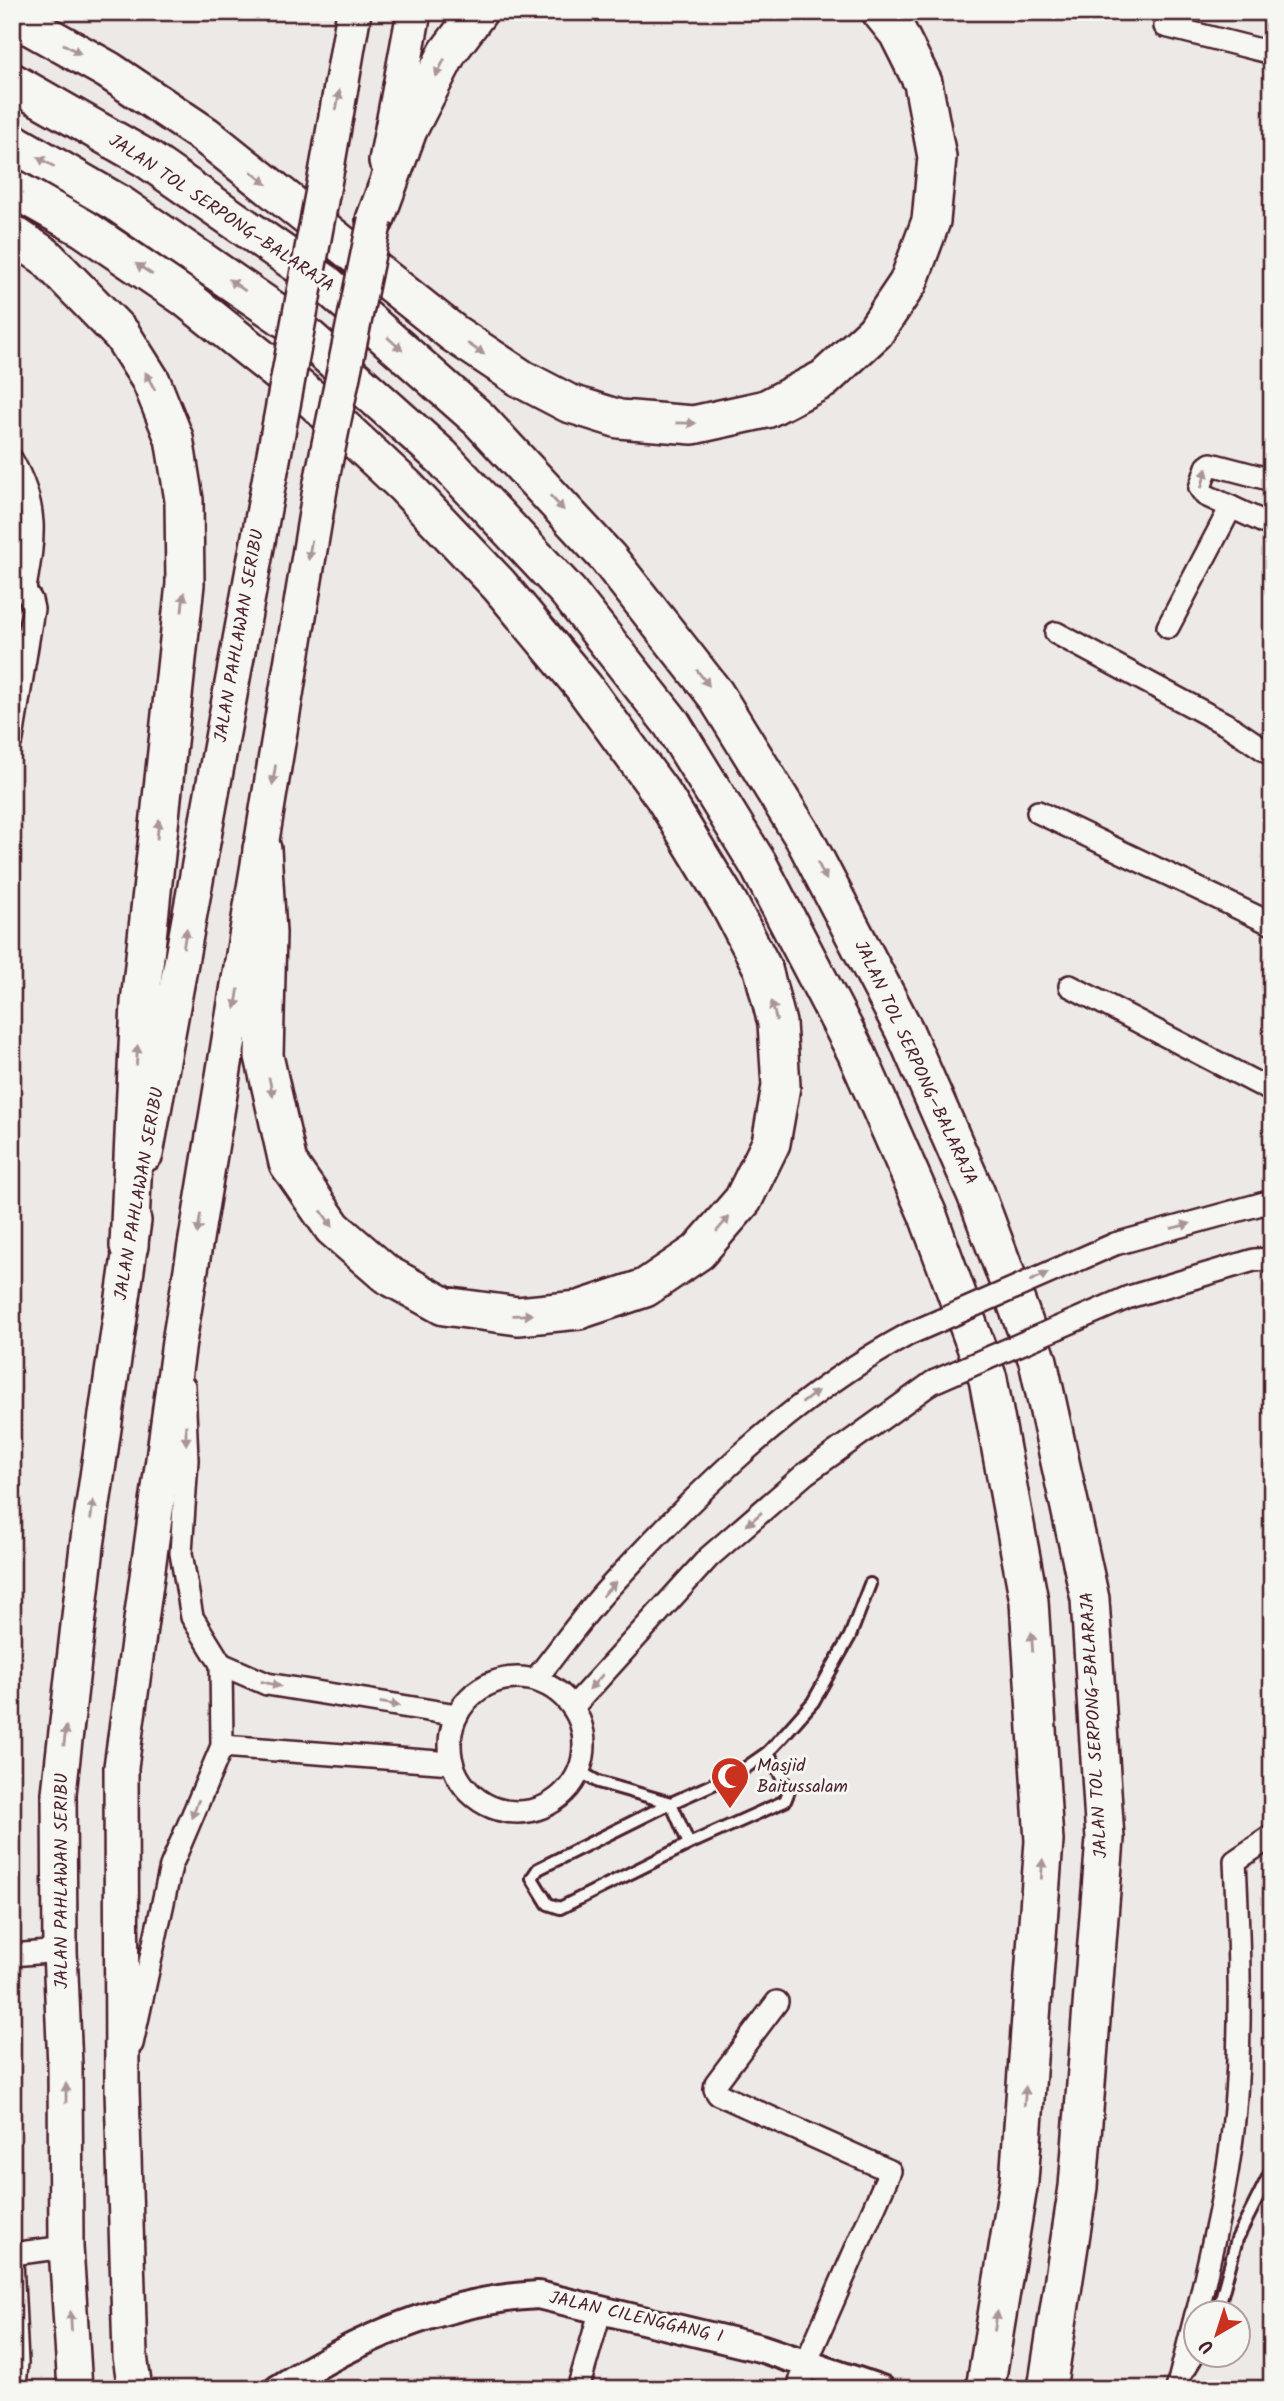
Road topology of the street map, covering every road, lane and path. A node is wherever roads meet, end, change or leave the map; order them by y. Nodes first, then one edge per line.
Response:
1 (354, 12) edge
2 (414, 12) edge
3 (478, 12) edge
4 (881, 12) edge
5 (12, 16) edge
6 (1165, 26) dead end
7 (1272, 53) edge
8 (12, 82) edge
9 (12, 142) edge
10 (12, 188) edge
11 (375, 220) junction
12 (12, 234) edge
13 (12, 460) edge
14 (1272, 480) edge
15 (1231, 507) junction
16 (1272, 526) edge
17 (12, 570) edge
18 (25, 588) junction
19 (1168, 627) dead end
20 (1056, 634) dead end
21 (20, 635) edge
22 (12, 738) edge
23 (1272, 755) edge
24 (1038, 812) dead end
25 (262, 849) junction
26 (1272, 924) edge
27 (1070, 986) dead end
28 (1272, 1091) edge
29 (1272, 1201) edge
30 (129, 1246) junction
31 (1272, 1259) edge
32 (179, 1342) junction
33 (870, 1584) dead end
34 (221, 1664) junction
35 (536, 1680) junction
36 (573, 1707) junction
37 (457, 1715) junction
38 (222, 1746) junction
39 (768, 1752) junction
40 (452, 1763) junction
41 (581, 1772) junction
42 (671, 1803) junction
43 (1272, 1836) edge
44 (689, 1844) junction
45 (60, 1951) junction
46 (12, 1955) edge
47 (777, 2002) dead end
48 (122, 2090) junction
49 (1272, 2169) edge
50 (66, 2247) junction
51 (12, 2254) edge
52 (12, 2261) edge
53 (1200, 2300) edge
54 (1221, 2300) edge
55 (601, 2309) junction
56 (806, 2363) junction
57 (1183, 2370) edge
58 (1190, 2370) edge
59 (15, 2389) edge
60 (75, 2389) edge
61 (135, 2389) edge
62 (278, 2389) edge
63 (578, 2389) edge
64 (798, 2389) edge
65 (881, 2389) edge
66 (985, 2389) edge
67 (1046, 2389) edge
68 (1178, 2389) edge

30 -> 1 main road, JALAN PAHLAWAN SERIBU, bridge
2 - 11 main road
3 -> 11 highway
5 -> 4 highway
6 - 7 street
8 -> 67 highway, JALAN TOL SERPONG–BALARAJA
66 -> 9 highway
25 -> 10 highway
11 -> 25 main road, bridge
30 -> 12 highway
13 - 18 street
15 -> 14 street
15 - 16 street
15 - 19 street
17 - 18 street
18 - 21 street
20 - 23 street
21 - 22 street
24 - 26 street
25 -> 32 main road
27 - 28 street
35 -> 29 street, bridge
45 -> 30 main road, JALAN PAHLAWAN SERIBU
31 -> 36 street, bridge
32 -> 34 street
32 - 48 main road
33 - 39 lane
34 -> 37 street
34 - 38 street
35 - 36 street
35 - 37 street
36 - 41 street
37 - 40 street
38 - 40 street
38 -> 48 street
39 - 42 lane
39 - 44 lane
40 - 41 street
41 - 42 lane
42 - 44 lane
42 - 44 lane
43 - 53 street
45 - 46 street
50 -> 45 main road, JALAN PAHLAWAN SERIBU
47 - 56 street
48 - 61 main road
49 - 54 lane
50 - 51 street
60 -> 50 main road, JALAN PAHLAWAN SERIBU
52 - 59 street
55 - 56 street, JALAN CILENGGANG I
55 - 62 street, JALAN CILENGGANG I
55 - 63 street
56 - 64 street
56 - 65 street, JALAN CILENGGANG I
57 - 68 street
58 - 68 lane

